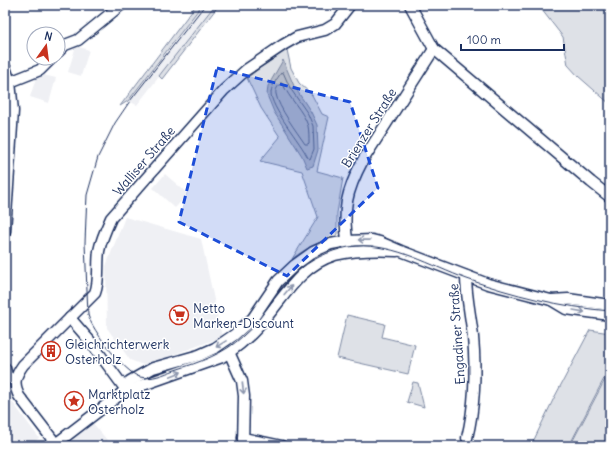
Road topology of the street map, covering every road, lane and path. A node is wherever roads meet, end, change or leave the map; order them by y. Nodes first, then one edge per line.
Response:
1 (121, 5) edge
2 (350, 5) edge
3 (410, 5) edge
4 (66, 44) edge
5 (434, 48) junction
6 (44, 66) edge
7 (5, 67) edge
8 (10, 82) junction
9 (610, 197) edge
10 (5, 231) edge
11 (347, 241) junction
12 (349, 252) junction
13 (401, 252) junction
14 (466, 276) junction
15 (551, 300) junction
16 (610, 304) edge
17 (610, 315) edge
18 (70, 318) junction
19 (229, 352) junction
20 (157, 367) junction
21 (5, 368) edge
22 (160, 380) junction
23 (15, 381) junction
24 (126, 390) junction
25 (467, 438) dead end
26 (243, 442) edge
27 (54, 445) edge
28 (282, 446) edge

1 - 4 street
2 - 18 street, Walliser Straße
3 - 5 street
5 - 9 street
5 - 11 street, Brienzer Straße
6 - 8 street
7 - 8 street
8 - 10 street
11 - 12 street, Brienzer Straße
13 -> 11 street
11 -> 20 street
12 - 13 street
19 -> 12 street
13 - 14 street
14 - 15 street
14 - 25 street, Engadiner Straße
15 - 16 street
15 -> 17 street
18 - 23 street, Walliser Straße
18 - 24 street
22 -> 19 street
19 -> 26 street
20 - 22 street
20 - 24 street
21 - 23 street
22 - 24 street
23 - 27 street
24 - 27 street
26 - 28 street

